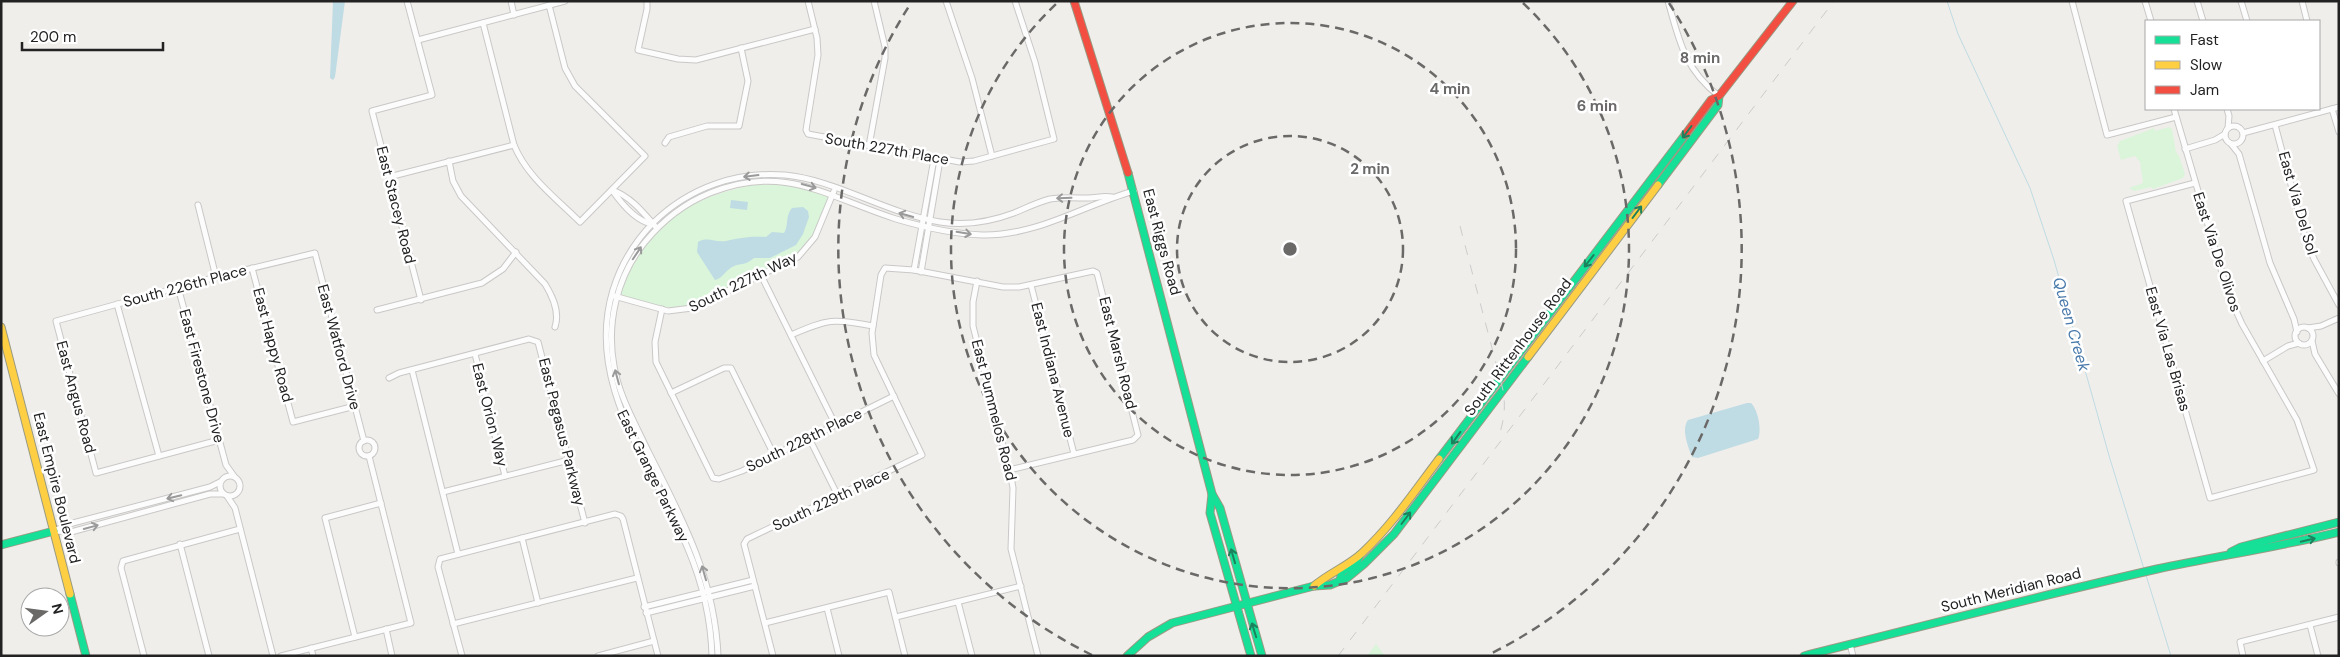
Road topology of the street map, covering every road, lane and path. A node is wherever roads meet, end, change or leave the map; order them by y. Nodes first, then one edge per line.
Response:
1 (407, 1) edge
2 (511, 1) edge
3 (565, 1) edge
4 (647, 1) edge
5 (808, 1) edge
6 (874, 1) edge
7 (946, 1) edge
8 (1015, 1) edge
9 (1074, 1) edge
10 (1668, 1) edge
11 (1793, 1) edge
12 (2072, 1) edge
13 (2145, 1) edge
14 (2197, 1) edge
15 (2241, 1) edge
16 (2302, 1) edge
17 (549, 6) junction
18 (514, 15) junction
19 (2150, 20) edge
20 (2203, 20) edge
21 (2247, 20) edge
22 (2307, 20) edge
23 (483, 23) junction
24 (815, 29) junction
25 (418, 40) junction
26 (741, 48) junction
27 (1719, 96) junction
28 (2339, 107) edge
29 (2332, 109) junction
30 (2174, 110) edge
31 (2227, 110) edge
32 (2229, 116) junction
33 (2176, 117) junction
34 (2275, 125) junction
35 (2236, 126) junction
36 (2228, 128) junction
37 (2339, 132) edge
38 (2243, 133) junction
39 (2225, 134) junction
40 (2215, 140) junction
41 (2241, 142) junction
42 (665, 143) dead end
43 (2229, 143) junction
44 (514, 145) junction
45 (869, 146) junction
46 (2185, 149) junction
47 (2239, 154) junction
48 (992, 156) junction
49 (937, 159) junction
50 (450, 161) junction
51 (389, 177) junction
52 (2195, 183) junction
53 (835, 188) junction
54 (612, 190) junction
55 (1134, 191) junction
56 (833, 194) junction
57 (1112, 197) junction
58 (634, 204) junction
59 (198, 205) dead end
60 (630, 210) junction
61 (923, 219) junction
62 (930, 220) junction
63 (654, 226) junction
64 (922, 226) junction
65 (928, 227) junction
66 (516, 252) junction
67 (315, 253) joint
68 (252, 268) junction
69 (914, 270) junction
70 (921, 272) junction
71 (762, 274) junction
72 (216, 277) junction
73 (976, 281) junction
74 (1031, 285) junction
75 (178, 287) junction
76 (614, 296) junction
77 (421, 300) junction
78 (117, 304) junction
79 (2339, 305) edge
80 (662, 309) junction
81 (376, 310) dead end
82 (2339, 318) edge
83 (2294, 319) junction
84 (56, 321) joint
85 (873, 326) junction
86 (2322, 326) junction
87 (1, 327) edge
88 (555, 327) dead end
89 (2306, 328) junction
90 (2296, 334) junction
91 (791, 335) junction
92 (2312, 340) junction
93 (2301, 344) junction
94 (2288, 346) junction
95 (475, 354) junction
96 (2315, 354) junction
97 (2263, 361) junction
98 (412, 370) junction
99 (389, 378) dead end
100 (671, 393) junction
101 (2339, 394) edge
102 (894, 396) junction
103 (355, 406) junction
104 (835, 424) junction
105 (809, 438) junction
106 (219, 440) junction
107 (364, 441) junction
108 (1074, 454) junction
109 (774, 455) junction
110 (159, 456) junction
111 (369, 456) junction
112 (569, 460) junction
113 (226, 465) junction
114 (1009, 470) junction
115 (2314, 470) joint
116 (234, 476) junction
117 (505, 476) junction
118 (224, 477) junction
119 (220, 482) junction
120 (443, 492) junction
121 (237, 493) junction
122 (1212, 494) junction
123 (225, 495) junction
124 (838, 496) junction
125 (381, 503) junction
126 (235, 508) junction
127 (2339, 522) edge
128 (585, 523) junction
129 (1390, 524) junction
130 (240, 529) junction
131 (54, 531) junction
132 (2339, 532) edge
133 (2280, 537) junction
134 (522, 538) junction
135 (180, 544) junction
136 (1, 546) edge
137 (2280, 546) junction
138 (458, 554) junction
139 (2225, 554) junction
140 (1360, 555) junction
141 (1370, 560) junction
142 (637, 578) junction
143 (1340, 580) junction
144 (754, 583) junction
145 (1021, 586) junction
146 (1314, 586) junction
147 (709, 594) junction
148 (702, 595) junction
149 (958, 602) junction
150 (538, 603) junction
151 (1246, 603) junction
152 (1234, 606) junction
153 (827, 608) junction
154 (645, 610) junction
155 (896, 617) junction
156 (2339, 617) edge
157 (764, 623) junction
158 (453, 624) junction
159 (2310, 625) junction
160 (386, 629) junction
161 (356, 637) junction
162 (654, 641) junction
163 (1850, 644) junction
164 (311, 648) junction
165 (86, 656) edge
166 (144, 656) edge
167 (208, 656) edge
168 (273, 656) edge
169 (281, 656) edge
170 (313, 656) edge
171 (392, 656) edge
172 (462, 656) edge
173 (598, 656) edge
174 (658, 656) edge
175 (712, 656) edge
176 (718, 656) edge
177 (773, 656) edge
178 (839, 656) edge
179 (905, 656) edge
180 (972, 656) edge
181 (1038, 656) edge
182 (1127, 656) edge
183 (1250, 656) edge
184 (1262, 656) edge
185 (1804, 656) edge
186 (1852, 656) edge
187 (2243, 656) edge
188 (2318, 656) edge

1 - 25 street
2 - 18 street
3 - 17 street
4 - 26 street
5 - 24 street
6 - 45 street
7 - 48 street
8 - 48 street, South 227th Place
9 - 55 main road, East Riggs Road
10 - 27 street
11 - 27 main road, South Rittenhouse Road
12 - 33 street
13 - 19 street
14 - 20 street
15 - 21 street
16 - 22 street
17 - 18 street
17 - 54 street
18 - 23 street
23 - 25 street
23 - 44 street
24 - 26 street
24 - 45 street, South 227th Place
25 - 51 street, East Stacey Road
26 - 42 street
27 -> 129 main road, South Rittenhouse Road
141 -> 27 main road, South Rittenhouse Road
28 - 29 street
29 - 34 street
29 - 37 street
30 - 33 street, East Via De Olivos
31 - 32 street
32 - 35 street
32 - 36 street
33 - 46 street, East Via De Olivos
34 - 38 street
34 - 79 street, East Via Del Sol
35 - 36 street
35 - 38 street
36 - 39 street
38 - 41 street
39 - 40 street
39 - 43 street
40 - 43 street
40 - 46 street
41 - 43 street
41 - 47 street
43 - 47 street
44 - 50 street
44 - 54 street
45 - 49 street, South 227th Place
46 - 52 street, East Via De Olivos
47 - 83 street
48 - 49 street, South 227th Place
49 - 61 street
49 - 62 street
50 - 51 street
50 - 66 street
51 - 77 street, East Stacey Road
52 - 97 street, East Via De Olivos
52 - 115 street, East Via Las Brisas
53 - 56 street, South 227th Way
61 -> 53 street
53 -> 63 street
54 - 58 street
54 - 60 street
55 - 57 street
55 - 122 main road, East Riggs Road
63 -> 56 street
56 - 64 street
56 - 71 street, South 227th Way
57 -> 62 street
65 -> 57 street
58 - 60 street
58 - 63 street
59 - 72 street
60 - 63 street
61 - 62 street
61 - 64 street
62 - 65 street
63 - 76 street
64 - 65 street
64 - 69 street
65 - 70 street
66 - 77 street
66 - 88 street
67 - 68 street, South 226th Place
67 - 103 street, East Watford Drive
68 - 72 street, South 226th Place
68 - 103 street, East Happy Road
69 - 70 street
69 - 85 street
70 - 73 street
71 - 80 street, South 227th Way
71 - 91 street
72 - 75 street, South 226th Place
73 - 74 street
73 - 114 street, East Pummelos Road
74 - 108 street, East Indiana Avenue
74 - 108 street, East Marsh Road
75 - 78 street, South 226th Place
75 - 106 street, East Firestone Drive
76 - 80 street, South 227th Way
147 -> 76 street, East Grange Parkway
76 - 148 street, East Grange Parkway
77 - 81 street
78 - 84 street, South 226th Place
78 - 110 street
80 - 100 street
82 - 86 street
83 - 89 street
83 - 90 street
84 - 110 street, East Angus Road
85 - 91 street
85 - 102 street
86 - 89 street
86 - 92 street
87 - 131 main road, East Empire Boulevard
89 - 90 street
89 - 92 street
90 - 93 street
90 - 94 street
91 - 104 street
92 - 93 street
92 - 96 street
93 - 94 street
93 - 96 street
94 - 97 street
95 - 98 street
95 - 112 street, East Pegasus Parkway
95 - 117 street, East Orion Way
96 - 101 street
97 - 115 street, East Via De Olivos
98 - 99 street
98 - 120 street
100 - 109 street, South 228th Place
100 - 109 street
102 - 104 street, South 228th Place
102 - 124 street, South 229th Place
103 - 107 street, East Watford Drive
104 - 105 street, South 228th Place
105 - 109 street, South 228th Place
105 - 124 street
106 - 110 street
106 - 113 street, East Firestone Drive
107 - 111 street
107 - 111 street
108 - 114 street
111 - 125 street
112 - 117 street
112 - 128 street, East Pegasus Parkway
113 - 116 street, East Firestone Drive
113 - 118 street, East Firestone Drive
114 - 145 street, East Pummelos Road
116 - 118 street
116 - 121 street
117 - 120 street
118 - 119 street
119 - 123 street
119 -> 131 street
120 - 138 street
121 - 123 street
121 - 126 street
151 -> 122 main road, East Riggs Road
122 - 152 main road, East Riggs Road
123 - 126 street
131 -> 123 street
124 - 144 street, South 229th Place
125 - 160 street
125 - 161 street
126 - 130 street
127 - 133 main road, South Meridian Road
128 - 134 street
128 - 142 street
129 - 140 main road, South Rittenhouse Road
129 - 141 main road
130 - 135 street
130 - 168 street
131 - 136 main road
131 - 165 main road, East Empire Boulevard
137 -> 132 main road, South Meridian Road
133 - 137 main road
133 - 139 main road, South Meridian Road
134 - 138 street
134 - 150 street
135 - 166 street
135 - 167 street
137 - 139 main road, South Meridian Road
138 - 158 street
139 - 163 main road, South Meridian Road
140 - 143 main road
140 - 146 main road, South Rittenhouse Road
141 - 143 main road, South Rittenhouse Road
142 - 150 street
142 - 154 street
143 - 146 main road, South Rittenhouse Road
144 - 147 street
144 - 157 street
145 - 149 street
145 - 181 street, East Pummelos Road
146 - 151 main road, South Rittenhouse Road
147 - 148 street
147 - 176 street, East Grange Parkway
148 - 154 street
148 - 175 street, East Grange Parkway
149 - 155 street
149 - 180 street
150 - 158 street
151 - 152 main road, South Rittenhouse Road
184 -> 151 main road, East Riggs Road
152 - 182 main road, South Rittenhouse Road
152 - 183 main road, East Riggs Road
153 - 155 street
153 - 157 street
153 - 178 street
154 - 162 street
155 - 179 street
156 - 159 street
157 - 177 street
158 - 172 street
159 - 187 street
159 - 188 street
160 - 161 street
160 - 171 street
161 - 164 street
162 - 173 street
162 - 174 street
163 - 185 main road, South Meridian Road
163 - 186 street
164 - 169 street
164 - 170 street

